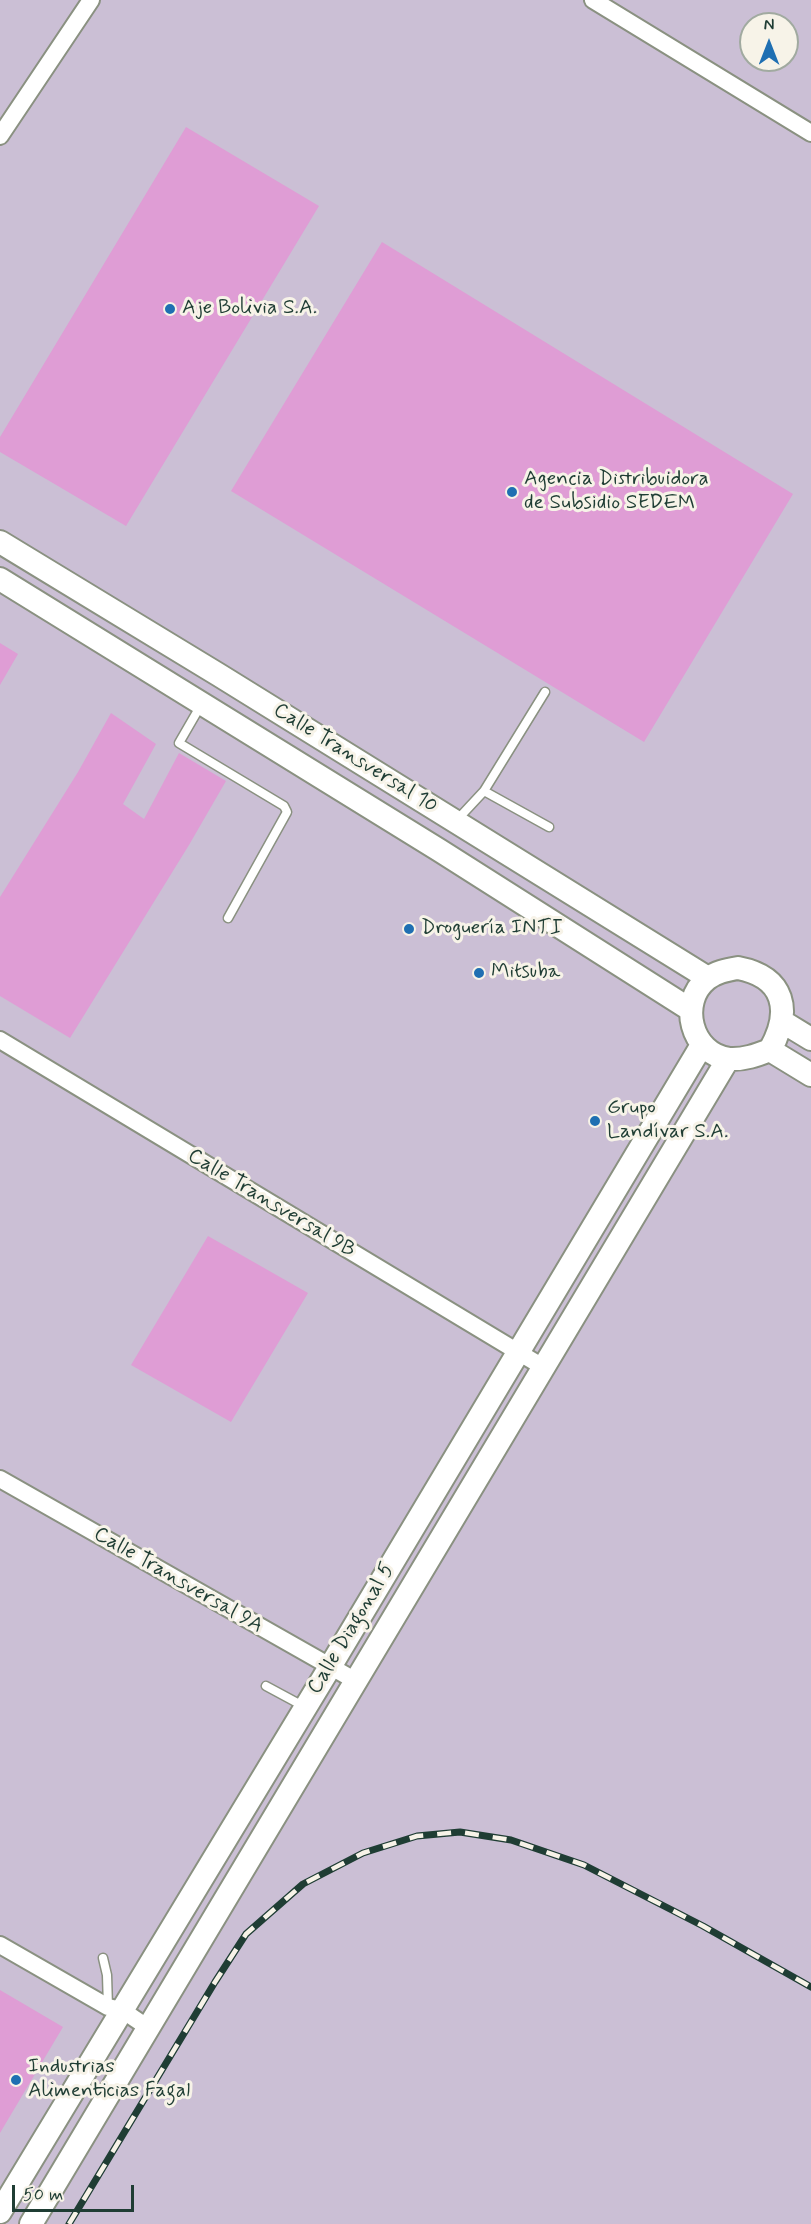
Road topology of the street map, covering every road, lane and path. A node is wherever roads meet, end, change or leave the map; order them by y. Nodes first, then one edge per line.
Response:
1 (92, 0) edge
2 (592, 0) edge
3 (811, 133) edge
4 (0, 136) edge
5 (0, 542) edge
6 (0, 579) edge
7 (219, 675) junction
8 (545, 692) dead end
9 (202, 704) junction
10 (483, 790) junction
11 (456, 822) junction
12 (549, 827) dead end
13 (439, 850) junction
14 (228, 918) dead end
15 (708, 978) junction
16 (691, 1010) junction
17 (783, 1022) junction
18 (0, 1040) edge
19 (811, 1040) edge
20 (702, 1045) junction
21 (770, 1050) junction
22 (728, 1059) junction
23 (811, 1075) edge
24 (517, 1352) junction
25 (543, 1368) junction
26 (0, 1479) edge
27 (330, 1667) junction
28 (356, 1681) junction
29 (266, 1686) dead end
30 (305, 1708) junction
31 (0, 1945) edge
32 (103, 1958) dead end
33 (115, 2009) junction
34 (147, 2026) junction
35 (0, 2212) edge
36 (31, 2224) edge

1 - 4 street
2 - 3 street
5 - 7 main road, Calle Transversal 10
6 - 9 main road, Calle Transversal 10
7 - 9 main road
7 - 11 main road, Calle Transversal 10
8 - 10 lane
9 - 13 main road, Calle Transversal 10
9 - 14 lane
10 - 11 lane
10 - 12 lane
11 - 13 main road
11 - 15 main road, Calle Transversal 10
13 - 16 main road, Calle Transversal 10
15 - 16 main road
15 - 17 main road
16 - 20 main road
17 - 19 main road
17 - 21 main road
18 - 24 street, Calle Transversal 9B
20 - 22 main road
20 - 24 main road, Calle Diagonal 5
21 - 22 main road
21 - 23 main road
22 - 25 main road, Calle Diagonal 5
24 - 25 street, Calle Transversal 9B
24 - 27 main road, Calle Diagonal 5
25 - 28 main road, Calle Diagonal 5
26 - 27 street, Calle Transversal 9A
27 - 28 street, Calle Transversal 9A
27 - 30 main road, Calle Diagonal 5
28 - 34 main road, Calle Diagonal 5
29 - 30 lane
30 - 33 main road, Calle Diagonal 5
31 - 33 street
32 - 33 lane
33 - 34 street
33 - 35 main road, Calle Diagonal 5
34 - 36 main road, Calle Diagonal 5

